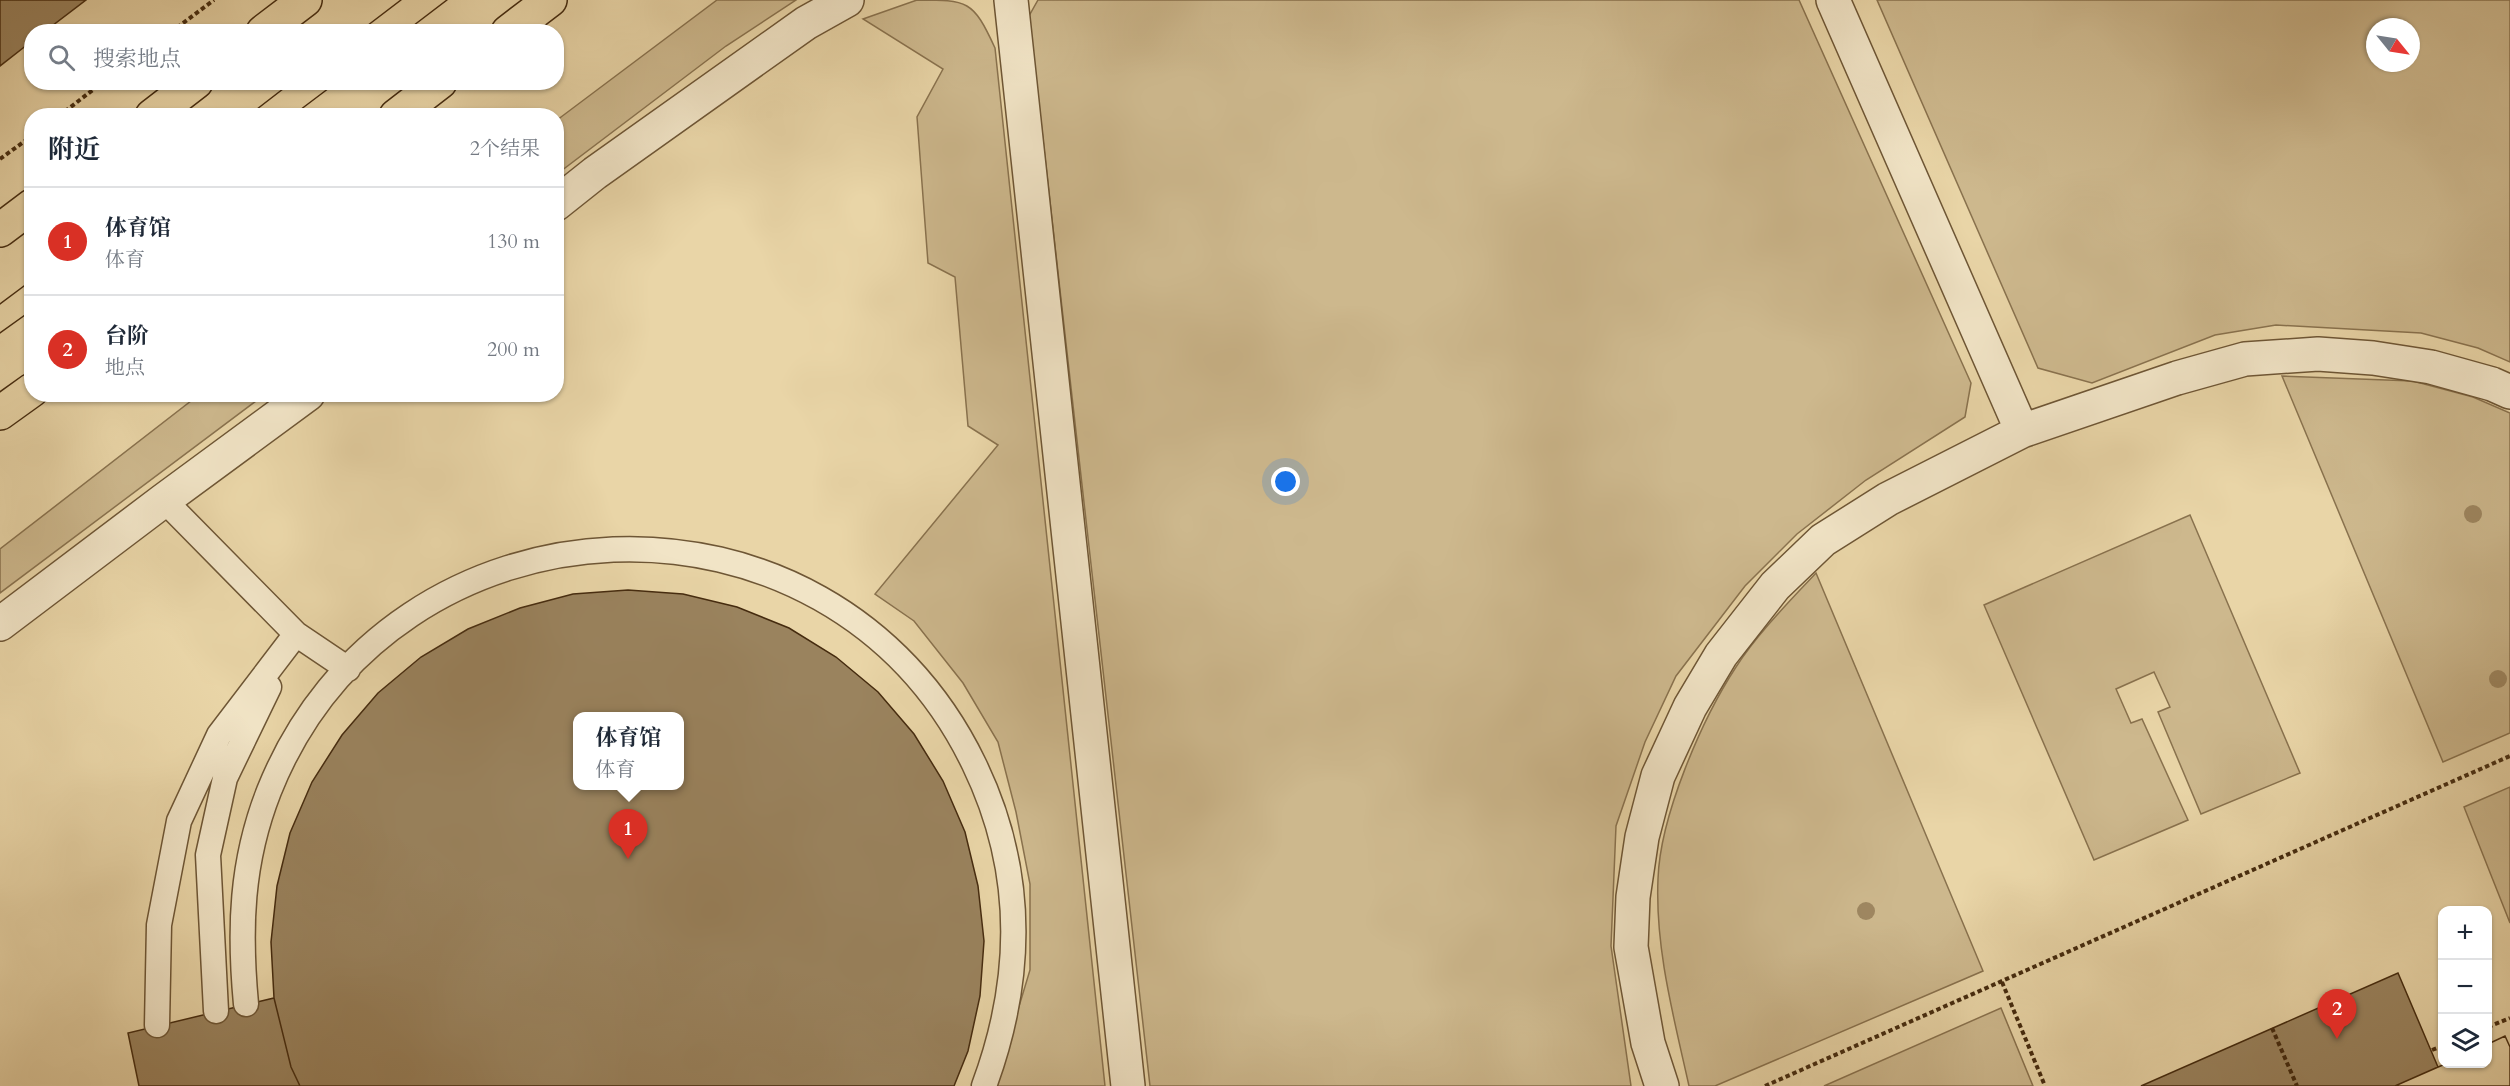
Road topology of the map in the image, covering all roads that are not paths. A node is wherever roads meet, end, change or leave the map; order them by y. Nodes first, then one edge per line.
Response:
1 (305, 0) edge
2 (550, 0) edge
3 (847, 0) edge
4 (1011, 0) edge
5 (1833, 0) edge
6 (274, 24) edge
7 (518, 24) edge
8 (186, 90) edge
9 (430, 90) edge
10 (162, 108) edge
11 (406, 108) edge
12 (564, 198) edge
13 (24, 212) edge
14 (0, 230) edge
15 (2510, 392) edge
16 (24, 396) edge
17 (297, 402) edge
18 (0, 413) edge
19 (2022, 431) junction
20 (164, 500) junction
21 (0, 624) edge
22 (296, 634) junction
23 (348, 669) junction
24 (246, 1004) dead end
25 (216, 1011) dead end
26 (157, 1025) dead end
27 (984, 1086) edge
28 (1128, 1086) edge
29 (1662, 1086) edge

1 - 6 main road
2 - 7 main road
3 - 12 street
4 - 28 street
5 - 19 street
8 - 10 main road
9 - 11 main road
13 - 14 main road
15 - 19 street
16 - 18 main road
17 - 20 street
19 - 29 street
20 - 21 street
20 - 22 lane
22 - 23 lane
22 - 25 lane
22 - 26 lane
23 - 24 lane
23 - 27 lane

